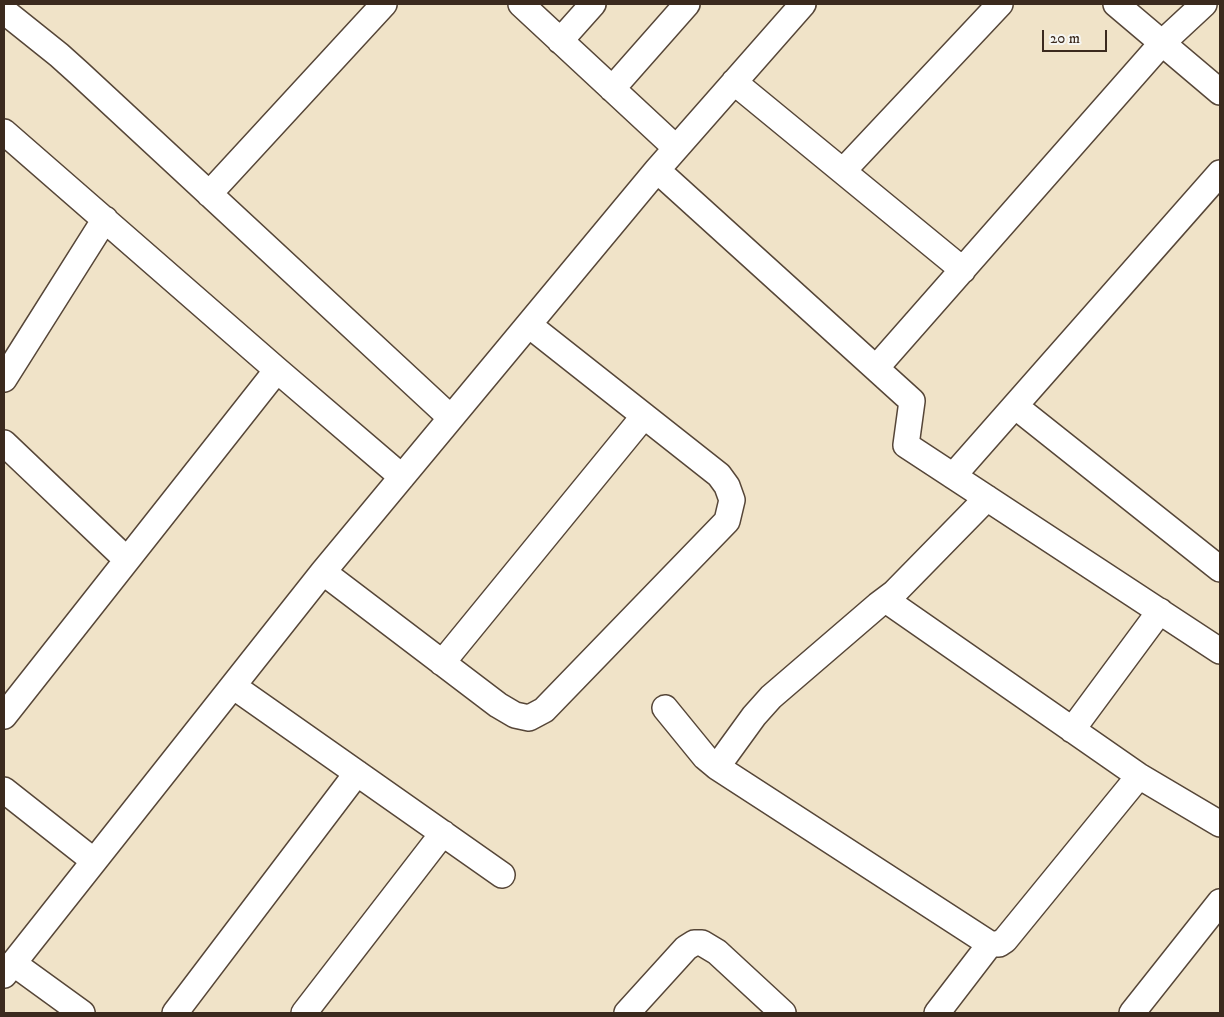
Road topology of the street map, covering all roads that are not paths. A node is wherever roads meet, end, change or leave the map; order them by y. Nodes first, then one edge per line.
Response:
1 (384, 4) edge
2 (521, 4) edge
3 (593, 4) edge
4 (686, 4) edge
5 (803, 4) edge
6 (1000, 4) edge
7 (1116, 4) edge
8 (1204, 4) edge
9 (4, 11) edge
10 (560, 40) junction
11 (1162, 43) junction
12 (734, 82) junction
13 (612, 89) junction
14 (1220, 92) edge
15 (4, 132) edge
16 (676, 148) junction
17 (657, 170) junction
18 (843, 171) junction
19 (1220, 173) edge
20 (209, 194) junction
21 (105, 220) junction
22 (963, 270) junction
23 (529, 325) junction
24 (876, 368) junction
25 (277, 370) junction
26 (4, 378) edge
27 (1015, 406) junction
28 (644, 416) junction
29 (450, 418) junction
30 (4, 443) edge
31 (953, 476) junction
32 (402, 477) junction
33 (987, 498) junction
34 (127, 560) junction
35 (1220, 569) edge
36 (323, 572) junction
37 (886, 600) junction
38 (1160, 611) junction
39 (1220, 651) edge
40 (442, 663) junction
41 (233, 686) junction
42 (665, 708) dead end
43 (4, 716) edge
44 (1072, 730) junction
45 (717, 767) junction
46 (357, 772) junction
47 (1139, 776) junction
48 (4, 790) edge
49 (1220, 824) edge
50 (443, 834) junction
51 (94, 860) junction
52 (502, 875) dead end
53 (1220, 902) edge
54 (990, 944) junction
55 (8, 969) edge
56 (82, 1013) edge
57 (176, 1013) edge
58 (304, 1013) edge
59 (627, 1013) edge
60 (783, 1013) edge
61 (937, 1013) edge
62 (1132, 1013) edge

1 - 20 street
2 - 10 street
3 - 10 street
4 - 13 street
5 - 12 street
6 - 18 street
7 - 11 street
8 - 11 street
9 - 20 street
10 - 13 street
11 - 14 street
11 - 22 street
12 - 16 street
12 - 18 street
13 - 16 street
15 - 21 street
16 - 17 street
17 - 23 street
17 - 24 street
18 - 22 street
19 - 27 street
20 - 29 street
21 - 25 street
21 - 26 street
22 - 24 street
23 - 28 street
23 - 29 street
24 - 31 street
25 - 32 street
25 - 34 street
27 - 31 street
27 - 35 street
28 - 40 street
28 - 40 street
29 - 32 street
30 - 34 street
31 - 33 street
32 - 36 street
33 - 37 street
33 - 38 street
34 - 43 street
36 - 40 street
36 - 41 street
37 - 44 street
37 - 45 street
38 - 39 street
38 - 44 street
41 - 46 street
41 - 51 street
42 - 45 street
44 - 47 street
45 - 54 street
46 - 50 street
46 - 57 street
47 - 49 street
47 - 54 street
48 - 51 street
50 - 52 street
50 - 58 street
51 - 55 street
53 - 62 street
54 - 61 street
55 - 56 street
59 - 60 street

